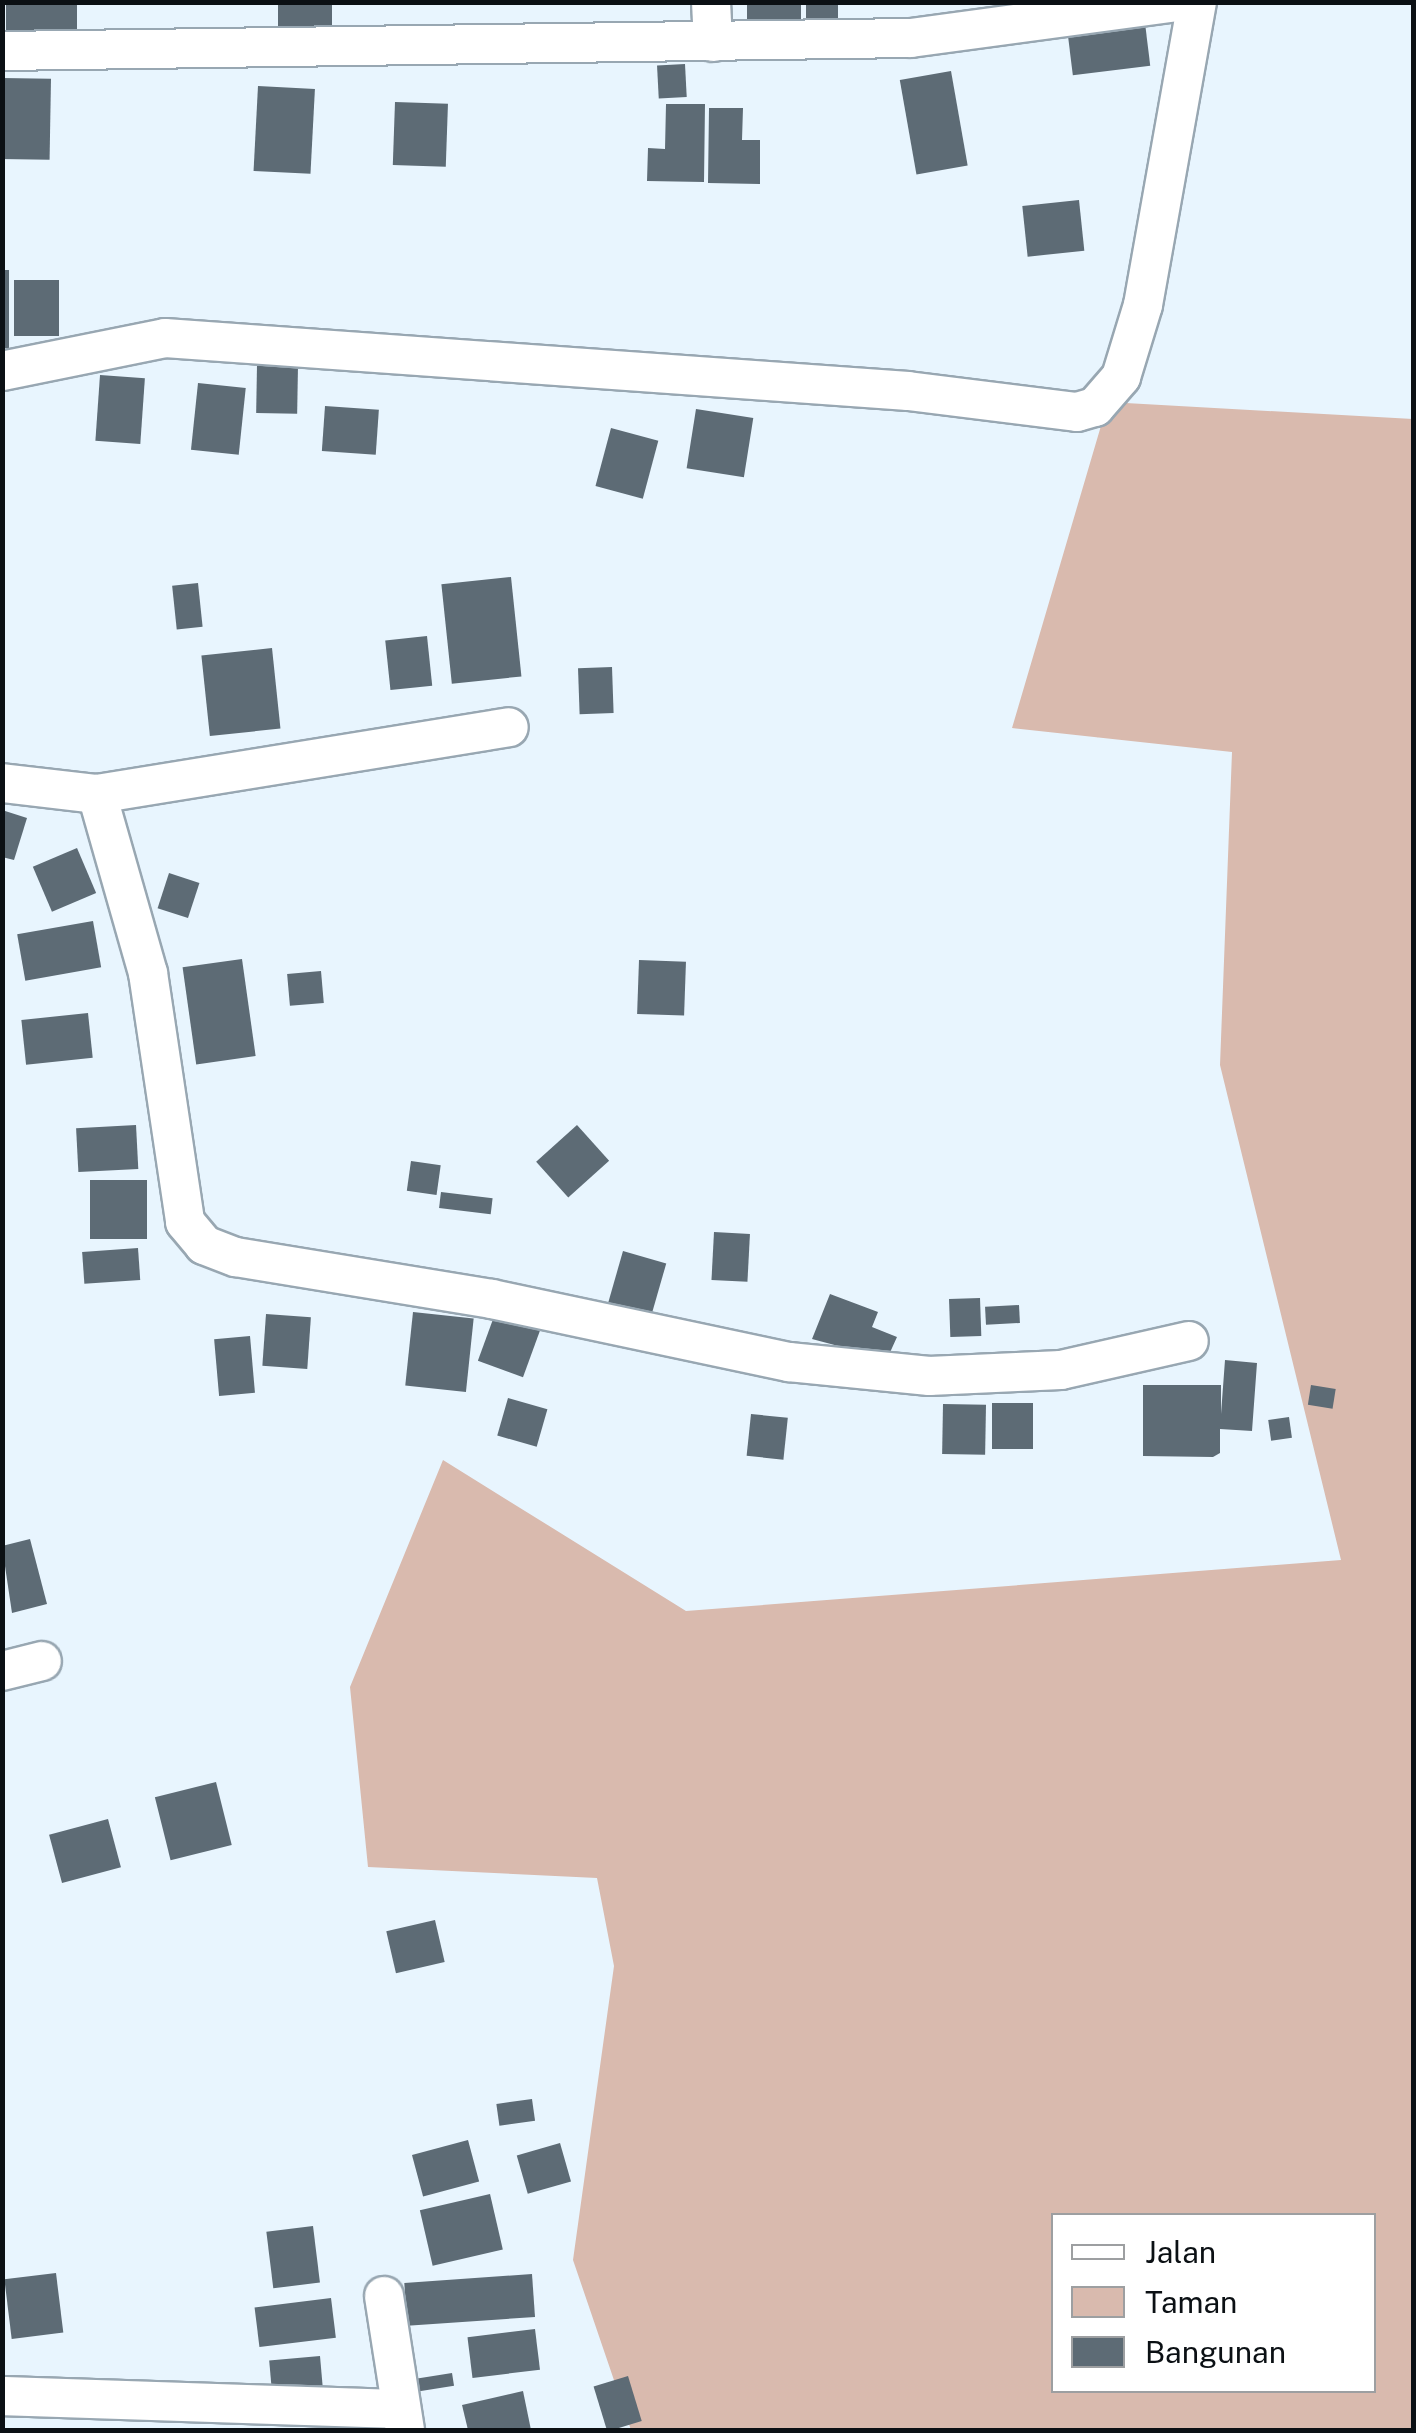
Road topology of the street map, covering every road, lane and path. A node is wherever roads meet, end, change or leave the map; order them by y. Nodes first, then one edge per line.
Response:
1 (711, 2) edge
2 (1176, 2) edge
3 (1197, 2) edge
4 (713, 42) junction
5 (2, 51) edge
6 (2, 371) edge
7 (509, 727) dead end
8 (2, 782) edge
9 (96, 794) junction
10 (1189, 1341) dead end
11 (42, 1661) dead end
12 (2, 1671) edge
13 (384, 2296) dead end
14 (2, 2396) edge
15 (403, 2420) edge

1 - 4 street
2 - 4 street
3 - 6 street
4 - 5 street
7 - 9 street
8 - 9 street
9 - 10 street
11 - 12 street
13 - 15 street
14 - 15 street

